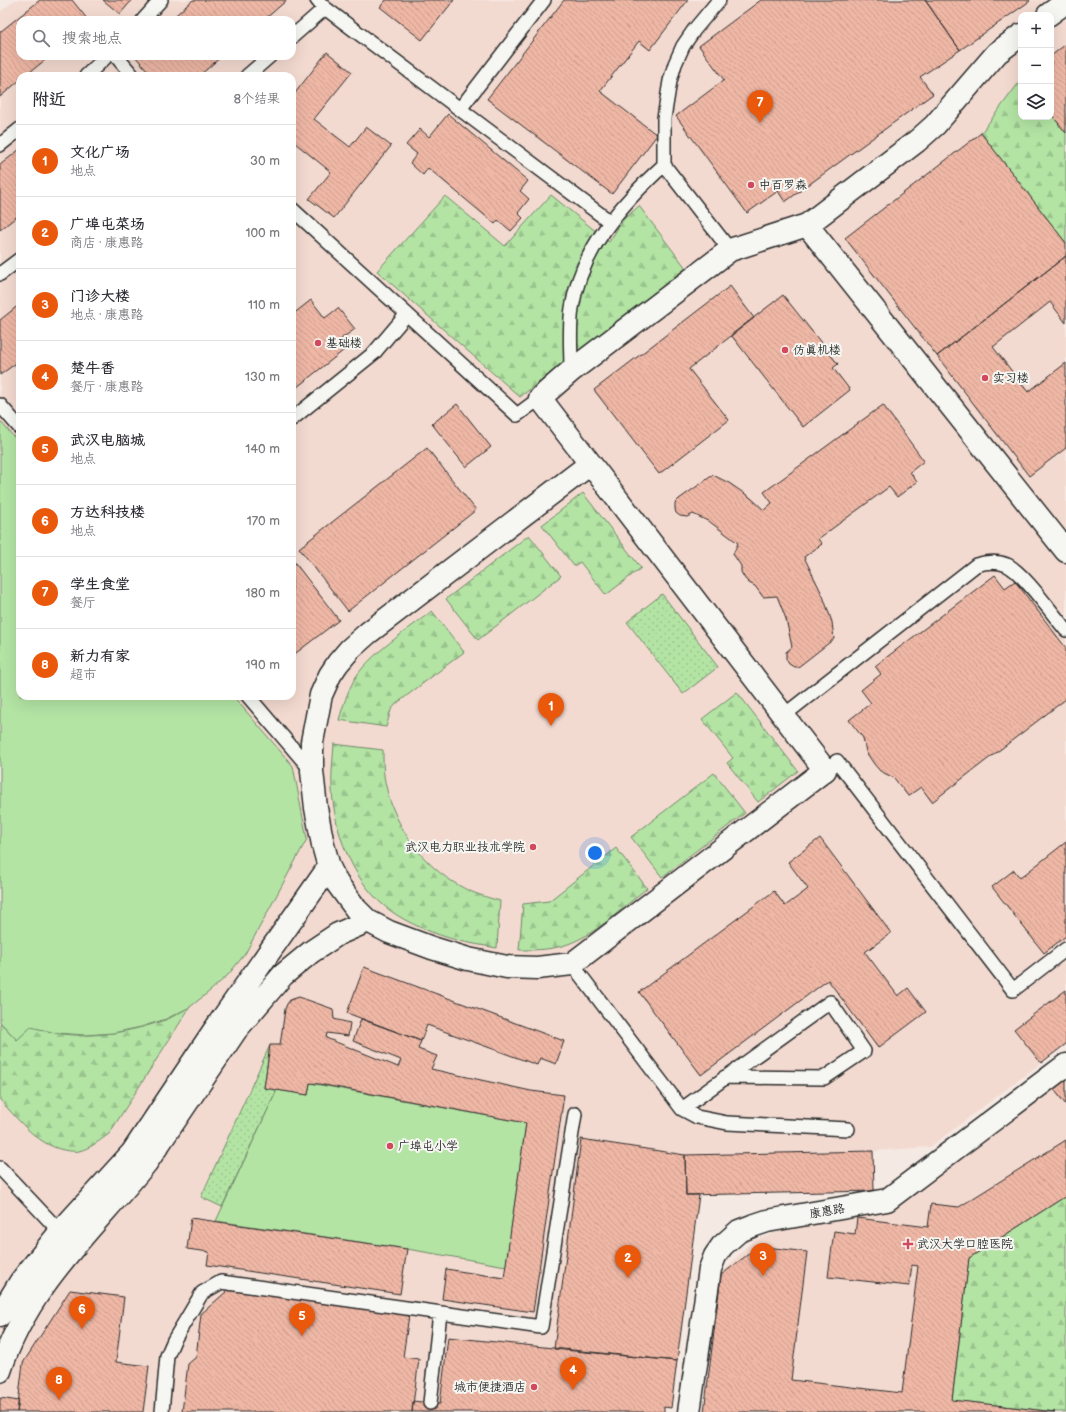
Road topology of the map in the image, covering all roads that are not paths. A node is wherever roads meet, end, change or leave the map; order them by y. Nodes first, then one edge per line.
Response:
1 (161, 0) edge
2 (544, 0) edge
3 (719, 0) edge
4 (321, 4) edge
5 (147, 16) edge
6 (296, 32) edge
7 (1018, 37) edge
8 (103, 60) edge
9 (119, 60) edge
10 (265, 60) edge
11 (90, 72) edge
12 (130, 72) edge
13 (252, 72) edge
14 (460, 109) junction
15 (16, 132) edge
16 (0, 145) edge
17 (664, 165) junction
18 (296, 213) edge
19 (609, 221) junction
20 (807, 225) junction
21 (730, 250) junction
22 (16, 262) edge
23 (0, 274) edge
24 (407, 314) junction
25 (571, 371) junction
26 (540, 398) junction
27 (0, 405) edge
28 (296, 416) edge
29 (16, 423) edge
30 (590, 464) junction
31 (1065, 548) edge
32 (1066, 630) edge
33 (251, 700) edge
34 (784, 716) junction
35 (825, 770) junction
36 (312, 771) junction
37 (329, 867) junction
38 (368, 921) junction
39 (1066, 949) edge
40 (572, 964) junction
41 (1066, 1066) edge
42 (725, 1077) junction
43 (682, 1109) junction
44 (574, 1114) dead end
45 (848, 1129) dead end
46 (0, 1168) edge
47 (67, 1239) junction
48 (440, 1313) junction
49 (0, 1315) edge
50 (0, 1371) edge
51 (430, 1403) dead end
52 (162, 1412) edge
53 (689, 1412) edge

1 - 5 lane
2 - 14 lane
3 - 17 lane
4 - 6 lane
4 - 14 lane
7 - 20 street
8 - 11 lane
9 - 12 lane
10 - 13 lane
14 - 19 lane
15 - 16 lane
17 - 19 lane
17 - 21 lane
18 - 24 lane
19 - 25 lane
20 - 21 street
20 - 31 street
21 - 25 street
22 - 23 lane
24 - 26 lane
24 - 28 lane
25 - 26 street
26 - 30 street
27 - 29 lane
30 - 34 street
30 - 36 street
32 - 34 lane
33 - 36 lane
34 - 35 street
35 - 39 lane
35 - 40 street
36 - 37 street
37 - 38 street
37 - 47 street
38 - 40 street
38 - 47 street
40 - 43 lane
41 - 53 street, 康惠路
42 - 42 lane
42 - 43 lane
43 - 45 lane
44 - 48 lane
46 - 47 lane
47 - 49 street
47 - 50 street
48 - 51 lane
48 - 52 lane

